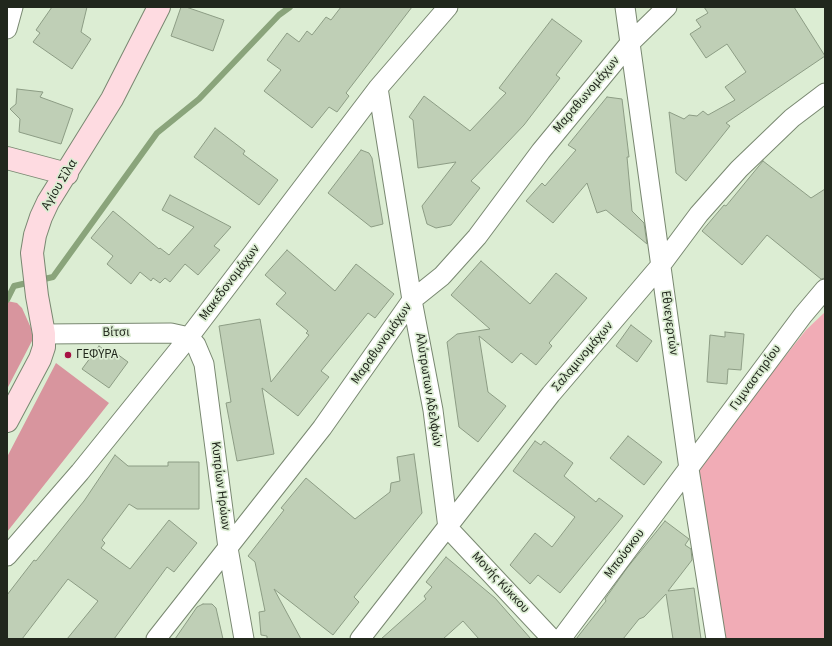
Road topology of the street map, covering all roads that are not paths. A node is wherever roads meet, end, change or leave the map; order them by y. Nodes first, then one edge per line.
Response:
1 (12, 7) edge
2 (159, 7) edge
3 (448, 7) edge
4 (625, 7) edge
5 (667, 7) edge
6 (7, 29) edge
7 (630, 43) junction
8 (378, 88) junction
9 (825, 93) edge
10 (7, 158) edge
11 (67, 174) junction
12 (661, 265) junction
13 (825, 289) edge
14 (412, 300) junction
15 (44, 334) junction
16 (189, 337) junction
17 (7, 420) edge
18 (689, 469) junction
19 (448, 528) junction
20 (228, 548) junction
21 (7, 556) edge
22 (156, 639) edge
23 (244, 639) edge
24 (360, 639) edge
25 (552, 639) edge
26 (561, 639) edge
27 (716, 639) edge

1 - 6 street
2 - 11 street, Αγίου Σίλα
3 - 8 street, Μακεδονομάχων
4 - 7 street, Εθνεγερτών
5 - 7 street, Μαραθωνομάχων
7 - 12 street, Εθνεγερτών
7 - 14 street, Μαραθωνομάχων
8 - 14 street, Αλύτρωτων Αδελφών
8 - 16 street, Μακεδονομάχων
9 - 12 street, Σαλαμινομάχων
10 - 11 street
11 - 15 street, Αγίου Σίλα
12 - 18 street, Εθνεγερτών
12 - 19 street, Σαλαμινομάχων
13 - 18 street, Γυμναστηρίου
14 - 19 street, Αλύτρωτων Αδελφών
14 - 20 street, Μαραθωνομάχων
15 - 16 street, Βίτσι
15 - 17 street, Αγίου Σίλα
16 - 20 street, Κυπρίων Ηρώων
16 - 21 street, Μακεδονομάχων
18 - 26 street, Μπούσκου
18 - 27 street, Εθνεγερτών
19 - 24 street, Σαλαμινομάχων
19 - 25 street, Μονής Κύκκου
20 - 22 street, Μαραθωνομάχων
20 - 23 street, Κυπρίων Ηρώων

